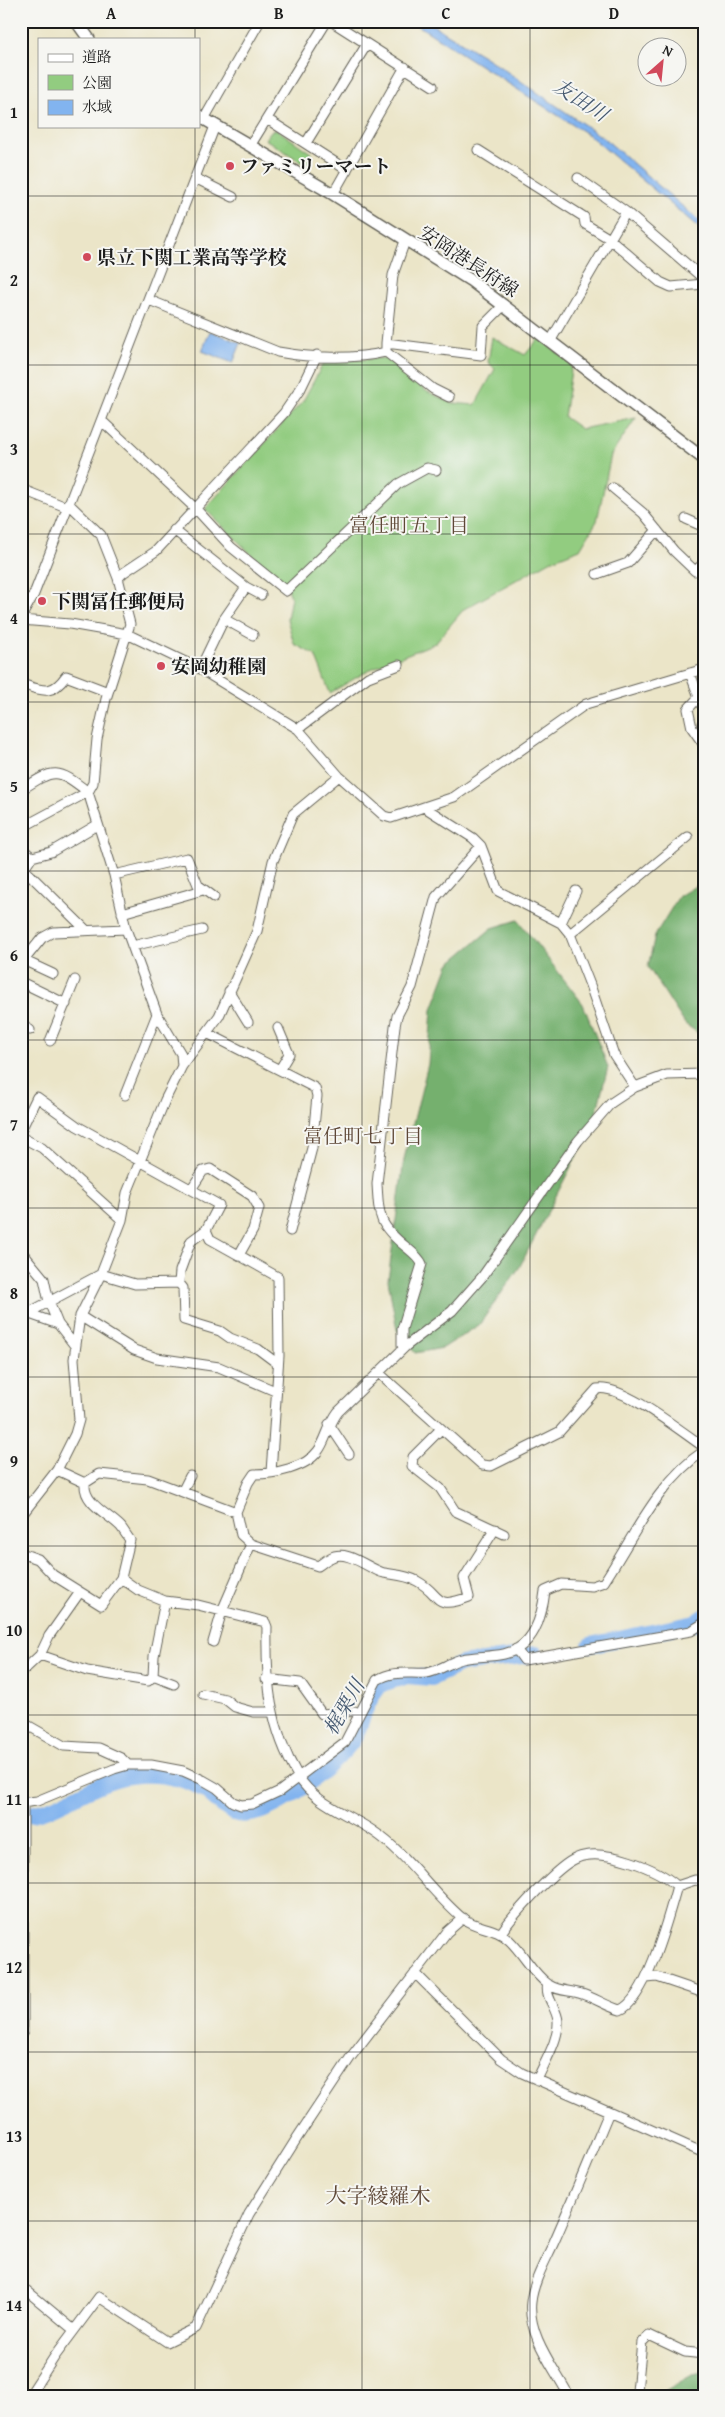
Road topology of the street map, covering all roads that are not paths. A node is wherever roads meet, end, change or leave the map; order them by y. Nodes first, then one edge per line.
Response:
1 (76, 21) edge
2 (260, 21) edge
3 (327, 21) edge
4 (331, 21) edge
5 (88, 38) edge
6 (367, 44) junction
7 (405, 67) junction
8 (433, 86) dead end
9 (201, 118) edge
10 (267, 119) junction
11 (215, 126) junction
12 (306, 143) junction
13 (250, 146) junction
14 (478, 150) dead end
15 (347, 170) junction
16 (195, 178) junction
17 (578, 178) dead end
18 (333, 194) junction
19 (233, 196) dead end
20 (626, 212) junction
21 (610, 239) junction
22 (405, 241) junction
23 (704, 279) edge
24 (704, 284) edge
25 (149, 300) junction
26 (504, 305) junction
27 (551, 340) junction
28 (386, 348) junction
29 (317, 355) junction
30 (449, 397) dead end
31 (102, 421) junction
32 (704, 458) edge
33 (436, 470) dead end
34 (21, 488) edge
35 (613, 488) dead end
36 (67, 505) junction
37 (196, 509) junction
38 (686, 519) dead end
39 (704, 527) edge
40 (174, 530) junction
41 (657, 530) junction
42 (702, 567) edge
43 (598, 574) dead end
44 (118, 578) junction
45 (246, 587) junction
46 (261, 595) dead end
47 (21, 619) edge
48 (224, 619) junction
49 (127, 634) junction
50 (253, 634) dead end
51 (399, 665) dead end
52 (200, 669) junction
53 (704, 669) edge
54 (690, 674) junction
55 (21, 684) edge
56 (108, 692) junction
57 (298, 729) junction
58 (704, 745) edge
59 (339, 776) junction
60 (21, 790) edge
61 (88, 792) junction
62 (424, 807) junction
63 (98, 825) junction
64 (21, 828) edge
65 (688, 837) dead end
66 (481, 846) junction
67 (21, 848) edge
68 (32, 857) junction
69 (114, 875) junction
70 (203, 890) junction
71 (576, 891) dead end
72 (214, 897) dead end
73 (122, 913) junction
74 (560, 924) junction
75 (85, 929) junction
76 (126, 929) junction
77 (202, 930) dead end
78 (570, 934) junction
79 (132, 946) junction
80 (22, 962) edge
81 (53, 974) dead end
82 (75, 980) dead end
83 (21, 982) edge
84 (229, 991) junction
85 (66, 1004) junction
86 (157, 1014) junction
87 (248, 1022) dead end
88 (21, 1025) edge
89 (278, 1028) dead end
90 (30, 1030) dead end
91 (207, 1033) junction
92 (50, 1041) dead end
93 (182, 1066) junction
94 (280, 1069) junction
95 (704, 1074) edge
96 (635, 1087) junction
97 (125, 1095) dead end
98 (21, 1130) edge
99 (21, 1137) edge
100 (140, 1161) junction
101 (192, 1188) junction
102 (122, 1220) junction
103 (206, 1230) junction
104 (290, 1231) dead end
105 (21, 1251) edge
106 (239, 1255) junction
107 (102, 1274) junction
108 (179, 1282) junction
109 (49, 1302) junction
110 (24, 1312) edge
111 (80, 1316) junction
112 (58, 1324) junction
113 (75, 1346) junction
114 (406, 1346) junction
115 (278, 1364) junction
116 (379, 1373) junction
117 (275, 1391) junction
118 (329, 1424) junction
119 (441, 1429) junction
120 (704, 1449) edge
121 (349, 1454) dead end
122 (57, 1470) junction
123 (271, 1472) junction
124 (190, 1476) dead end
125 (85, 1483) junction
126 (183, 1490) junction
127 (236, 1512) junction
128 (21, 1516) edge
129 (495, 1529) junction
130 (504, 1534) dead end
131 (251, 1544) junction
132 (21, 1553) edge
133 (121, 1578) junction
134 (80, 1592) junction
135 (165, 1601) junction
136 (222, 1611) junction
137 (704, 1623) edge
138 (213, 1642) dead end
139 (516, 1649) junction
140 (40, 1655) junction
141 (21, 1668) edge
142 (152, 1676) junction
143 (266, 1679) junction
144 (174, 1684) dead end
145 (203, 1694) dead end
146 (273, 1712) junction
147 (359, 1713) junction
148 (21, 1725) edge
149 (128, 1765) junction
150 (299, 1778) junction
151 (22, 1805) edge
152 (704, 1881) edge
153 (677, 1886) junction
154 (463, 1918) junction
155 (502, 1933) junction
156 (415, 1973) junction
157 (647, 1978) junction
158 (548, 1984) junction
159 (704, 1993) edge
160 (23, 2032) dead end
161 (537, 2080) junction
162 (609, 2112) junction
163 (704, 2153) edge
164 (21, 2286) edge
165 (74, 2330) junction
166 (704, 2354) edge
167 (29, 2396) edge
168 (569, 2396) edge
169 (633, 2396) edge

1 - 5 main road
2 - 9 street
3 - 10 street
4 - 6 street
6 - 7 street
6 - 12 street
7 - 8 street
7 - 15 street
9 - 11 main road, 安岡港長府線
10 - 12 street
10 - 13 street
11 - 13 main road, 安岡港長府線
11 - 16 street
12 - 15 street
13 - 18 main road, 安岡港長府線
14 - 21 street
15 - 18 street
16 - 19 street
16 - 25 street
17 - 20 street
18 - 22 main road, 安岡港長府線
20 - 21 street
20 - 23 street
21 - 24 street
21 - 27 street
22 - 26 main road, 安岡港長府線
22 - 28 street
25 - 29 street
25 - 31 street
26 - 27 main road, 安岡港長府線
26 - 28 street
27 - 32 main road, 安岡港長府線
28 - 29 street
28 - 30 street
29 - 37 street
31 - 36 street
31 - 37 street
33 - 37 street
34 - 36 street
35 - 41 street
36 - 44 street
36 - 47 street
37 - 40 street
38 - 39 street
40 - 44 street
40 - 45 street
41 - 42 street
41 - 43 street
44 - 49 street
45 - 46 street
45 - 48 street
47 - 49 street
48 - 50 street
48 - 52 street
49 - 52 street
49 - 56 street
51 - 57 street
52 - 57 street
53 - 54 street
54 - 58 street
54 - 62 street
55 - 56 street
56 - 61 street
57 - 59 street
59 - 62 street
59 - 84 street
60 - 61 street
61 - 63 street
61 - 64 street
62 - 66 street
63 - 68 street
63 - 69 street
65 - 78 street
66 - 74 street
66 - 114 street
67 - 68 street
68 - 75 street
69 - 70 street
69 - 73 street
70 - 72 street
70 - 73 street
71 - 74 street
73 - 76 street
74 - 78 street
75 - 76 street
75 - 80 street
76 - 79 street
77 - 79 street
78 - 96 street
79 - 86 street
80 - 81 street
82 - 85 street
83 - 85 street
84 - 87 street
84 - 91 street
85 - 92 street
86 - 93 street
86 - 97 street
88 - 90 street
89 - 94 street
91 - 93 street
91 - 94 street
93 - 100 street
94 - 104 street
95 - 96 street
96 - 114 street
98 - 100 street
99 - 102 street
100 - 101 street
100 - 102 street
101 - 103 street
101 - 106 street
102 - 107 street
103 - 106 street
103 - 108 street
105 - 109 street
106 - 115 street
107 - 108 street
107 - 109 street
107 - 111 street
108 - 115 street
109 - 110 street
109 - 112 street
110 - 112 street
111 - 113 street
111 - 117 street
112 - 113 street
113 - 122 street
114 - 116 street
115 - 117 street
116 - 118 street
116 - 119 street
117 - 123 street
118 - 121 street
118 - 123 street
119 - 120 street
119 - 129 street
120 - 139 street
122 - 125 street
122 - 128 street
123 - 127 street
124 - 126 street
125 - 126 street
125 - 133 street
126 - 127 street
127 - 131 street
129 - 130 street
129 - 131 street
131 - 136 street
132 - 134 street
133 - 134 street
133 - 135 street
134 - 140 street
135 - 136 street
135 - 142 street
136 - 138 street
136 - 143 street
137 - 139 street
139 - 147 street
140 - 141 street
140 - 142 street
142 - 144 street
143 - 146 street
143 - 147 street
145 - 146 street
146 - 150 street
147 - 150 street
148 - 149 street
149 - 150 street
149 - 151 street
150 - 154 street
151 - 160 street
152 - 153 street
153 - 155 street
153 - 157 street
154 - 155 street
154 - 156 street
155 - 158 street
156 - 161 street
156 - 165 street
157 - 158 street
157 - 159 street
158 - 161 street
161 - 162 street
162 - 163 street
162 - 168 street
164 - 165 street
165 - 167 street
166 - 169 street

